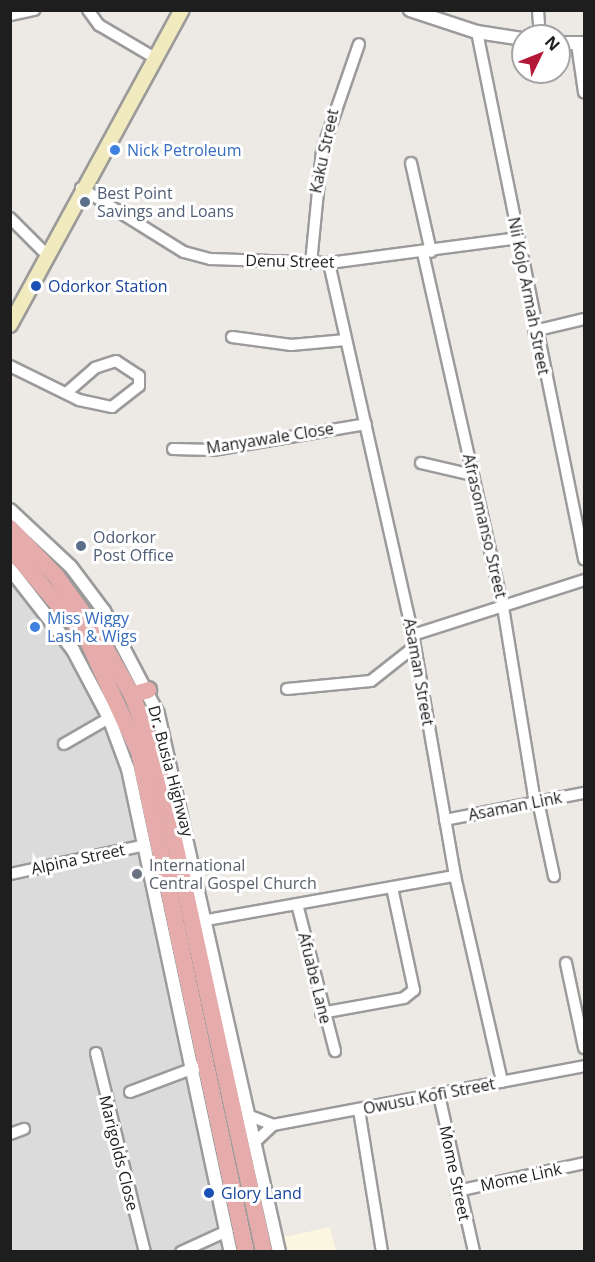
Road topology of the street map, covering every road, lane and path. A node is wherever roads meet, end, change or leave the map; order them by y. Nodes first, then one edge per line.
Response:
1 (34, 10) edge
2 (88, 10) edge
3 (182, 10) edge
4 (410, 10) edge
5 (10, 15) edge
6 (477, 32) junction
7 (511, 37) edge
8 (359, 44) dead end
9 (581, 44) edge
10 (155, 58) junction
11 (585, 92) edge
12 (411, 163) dead end
13 (81, 188) junction
14 (10, 218) edge
15 (518, 238) junction
16 (427, 253) junction
17 (49, 257) junction
18 (329, 262) junction
19 (311, 263) junction
20 (585, 319) edge
21 (11, 324) edge
22 (534, 331) junction
23 (232, 337) dead end
24 (346, 340) junction
25 (10, 366) edge
26 (66, 393) junction
27 (366, 424) junction
28 (173, 449) dead end
29 (421, 463) dead end
30 (473, 475) junction
31 (10, 510) edge
32 (10, 528) edge
33 (10, 548) edge
34 (585, 559) edge
35 (10, 569) edge
36 (585, 580) edge
37 (503, 607) junction
38 (413, 635) junction
39 (414, 647) junction
40 (287, 689) dead end
41 (140, 692) junction
42 (109, 718) junction
43 (64, 744) dead end
44 (585, 792) edge
45 (537, 802) junction
46 (445, 820) junction
47 (145, 845) junction
48 (165, 873) junction
49 (10, 874) edge
50 (455, 876) junction
51 (554, 876) dead end
52 (392, 887) junction
53 (153, 889) junction
54 (297, 904) junction
55 (207, 920) junction
56 (566, 963) dead end
57 (321, 1013) junction
58 (585, 1048) edge
59 (335, 1051) dead end
60 (96, 1053) dead end
61 (199, 1066) junction
62 (585, 1066) edge
63 (502, 1082) junction
64 (130, 1092) dead end
65 (438, 1095) junction
66 (359, 1110) junction
67 (250, 1116) junction
68 (273, 1125) junction
69 (24, 1130) dead end
70 (10, 1134) edge
71 (255, 1142) junction
72 (245, 1162) junction
73 (585, 1163) edge
74 (227, 1167) junction
75 (457, 1191) junction
76 (227, 1231) junction
77 (144, 1251) edge
78 (181, 1251) edge
79 (231, 1251) edge
80 (246, 1251) edge
81 (264, 1251) edge
82 (279, 1251) edge
83 (382, 1251) edge
84 (474, 1251) edge

1 - 5 street
2 - 10 street
3 - 10 main road
4 - 6 street
6 - 7 street
6 - 15 street, Nii Kojo Armah Street
8 - 19 street, Kaku Street
9 - 11 street
10 - 13 main road
12 - 16 street, Afrasomanso Street
13 - 17 main road
13 - 19 street, Denu Street
14 - 17 street
15 - 16 street, Denu Street
15 - 22 street, Nii Kojo Armah Street
16 - 18 street, Denu Street
16 - 30 street, Afrasomanso Street
17 - 21 main road
18 - 19 street, Denu Street
18 - 24 street, Asaman Street
20 - 22 street
22 - 34 street, Nii Kojo Armah Street
23 - 24 street
24 - 27 street, Asaman Street
25 - 26 street
26 - 26 street
27 - 28 street, Manyawale Close
27 - 38 street, Asaman Street
29 - 30 street
30 - 37 street, Afrasomanso Street
31 - 41 street, Dr. Busia Highway
32 - 41 highway, Dr. Busia Highway
33 - 48 highway, Dr. Busia Highway
35 - 42 street, Dr. Busia Highway
36 - 37 street
37 - 38 street
37 - 45 street, Afrasomanso Street
38 - 39 street, Asaman Street
39 - 40 street
39 - 46 street, Asaman Street
41 - 55 street, Dr. Busia Highway
41 - 72 highway, Dr. Busia Highway
42 - 43 street
42 - 47 street, Dr. Busia Highway
44 - 45 street, Asaman Link
45 - 46 street, Asaman Link
45 - 51 street, Afrasomanso Street
46 - 50 street, Asaman Street
47 - 49 street, Alpina Street
47 - 53 street, Dr. Busia Highway
48 - 53 highway
48 - 61 highway, Dr. Busia Highway
50 - 52 street
50 - 63 street, Asaman Street
52 - 54 street
52 - 57 street
53 - 61 street, Dr. Busia Highway
54 - 55 street
54 - 57 street, Afuabe Lane
55 - 67 street, Dr. Busia Highway
56 - 58 street
57 - 59 street, Afuabe Lane
60 - 77 street, Marigolds Close
61 - 64 street
61 - 74 highway, Dr. Busia Highway
61 - 76 street, Dr. Busia Highway
62 - 63 street, Owusu Kofi Street
63 - 65 street, Owusu Kofi Street
65 - 66 street, Owusu Kofi Street
65 - 75 street, Mome Street
66 - 68 street, Owusu Kofi Street
66 - 83 street
67 - 68 street
67 - 71 street, Dr. Busia Highway
68 - 71 street
69 - 70 street
71 - 82 street, Dr. Busia Highway
72 - 74 highway
72 - 81 highway, Dr. Busia Highway
73 - 75 street, Mome Link
74 - 80 highway, Dr. Busia Highway
75 - 84 street, Mome Street
76 - 78 street
76 - 79 street, Dr. Busia Highway

